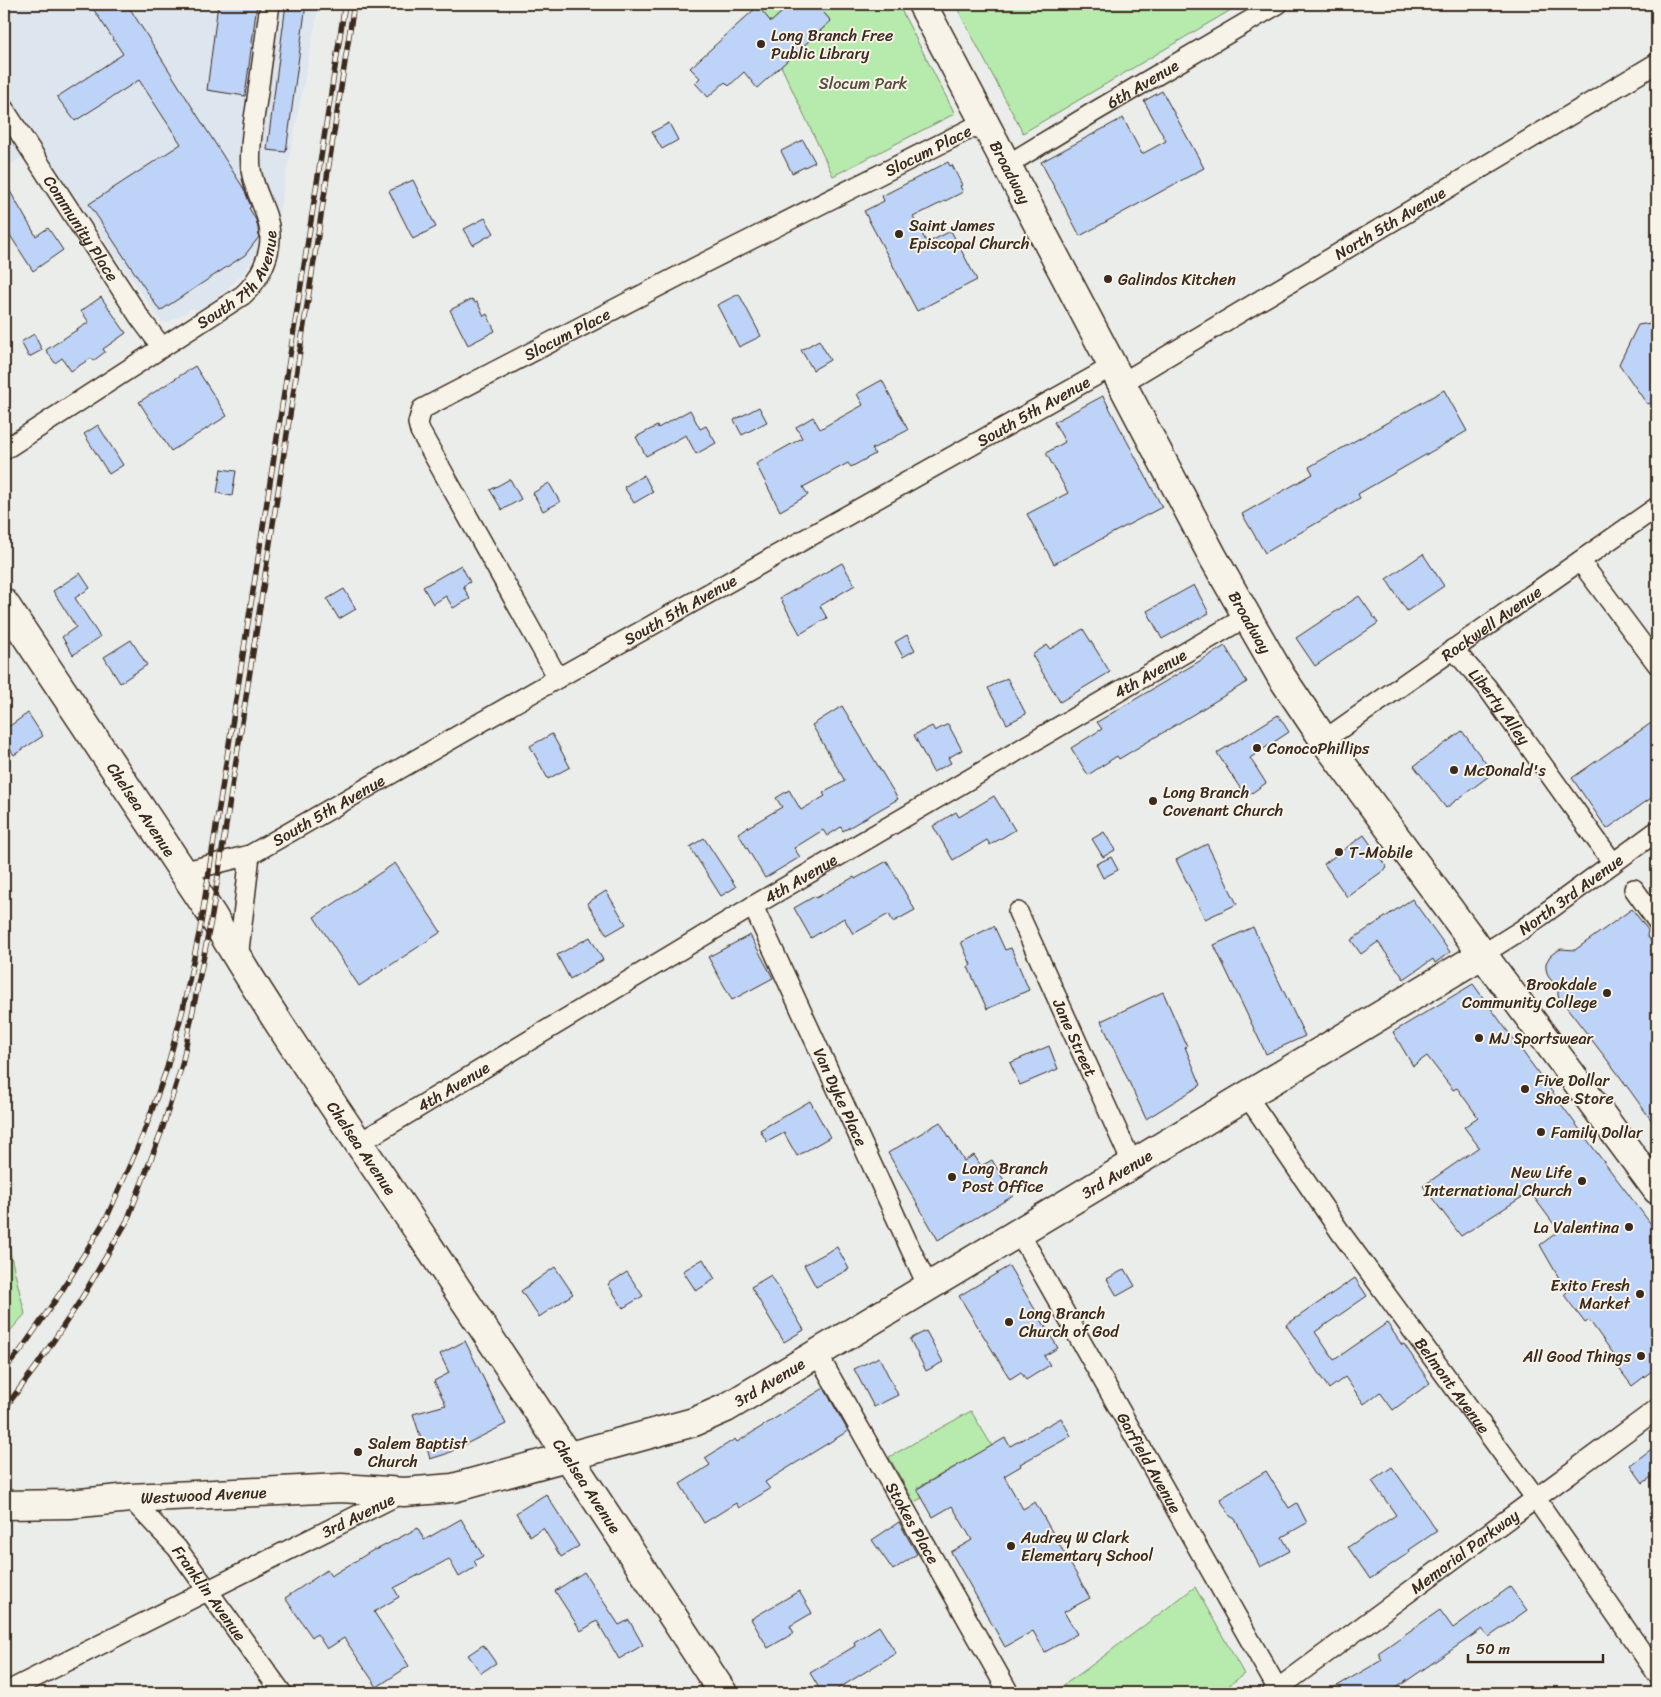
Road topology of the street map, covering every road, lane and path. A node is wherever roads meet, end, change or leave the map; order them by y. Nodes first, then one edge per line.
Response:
1 (270, 4) edge
2 (922, 4) edge
3 (1278, 4) edge
4 (1657, 62) edge
5 (4, 109) edge
6 (984, 122) junction
7 (1007, 165) junction
8 (161, 346) junction
9 (1118, 375) junction
10 (4, 450) edge
11 (1657, 507) edge
12 (1580, 561) junction
13 (4, 603) edge
14 (1246, 616) junction
15 (1453, 649) junction
16 (1657, 664) edge
17 (558, 678) junction
18 (1324, 740) junction
19 (1657, 831) edge
20 (250, 855) junction
21 (1613, 863) junction
22 (182, 872) junction
23 (1634, 888) dead end
24 (753, 906) junction
25 (1018, 912) dead end
26 (1657, 921) edge
27 (1483, 954) junction
28 (238, 959) junction
29 (1247, 1096) junction
30 (358, 1143) junction
31 (1132, 1163) junction
32 (1657, 1190) edge
33 (1019, 1232) junction
34 (928, 1287) junction
35 (817, 1353) junction
36 (1657, 1408) edge
37 (568, 1457) junction
38 (404, 1492) junction
39 (130, 1498) junction
40 (1536, 1499) junction
41 (4, 1505) edge
42 (209, 1591) junction
43 (1657, 1674) edge
44 (1276, 1692) edge
45 (4, 1693) edge
46 (282, 1693) edge
47 (723, 1693) edge
48 (1009, 1693) edge

1 - 8 street, South 7th Avenue
2 - 6 street, Broadway
3 - 7 street, 6th Avenue
4 - 9 street, North 5th Avenue
5 - 8 street, Community Place
6 - 7 street, Broadway
6 - 17 street, Slocum Place
7 - 9 street, Broadway
8 - 10 street, South 7th Avenue
9 - 14 street, Broadway
9 - 17 street, South 5th Avenue
11 - 12 street, Rockwell Avenue
12 - 15 street, Rockwell Avenue
12 - 16 street
13 - 22 street, Chelsea Avenue
14 - 18 street, Broadway
14 - 24 street, 4th Avenue
15 - 18 street, Rockwell Avenue
15 - 21 street, Liberty Alley
17 - 20 street, South 5th Avenue
18 - 27 street, Broadway
19 - 21 street, North 3rd Avenue
20 - 22 street, South 5th Avenue
20 - 28 street
21 - 27 street, North 3rd Avenue
22 - 28 street, Chelsea Avenue
23 - 26 street
24 - 30 street, 4th Avenue
24 - 34 street, Van Dyke Place
25 - 31 street, Jane Street
27 - 29 street, 3rd Avenue
27 - 32 street, Broadway
28 - 30 street, Chelsea Avenue
29 - 31 street, 3rd Avenue
29 - 40 street, Belmont Avenue
30 - 37 street, Chelsea Avenue
31 - 33 street, 3rd Avenue
33 - 34 street, 3rd Avenue
33 - 44 street, Garfield Avenue
34 - 35 street, 3rd Avenue
35 - 37 street, 3rd Avenue
35 - 48 street, Stokes Place
36 - 40 street, Memorial Parkway
37 - 38 street, 3rd Avenue
37 - 47 street, Chelsea Avenue
38 - 39 street, Westwood Avenue
38 - 42 street, 3rd Avenue
39 - 41 street, Westwood Avenue
39 - 42 street, Franklin Avenue
40 - 43 street, Belmont Avenue
40 - 44 street, Memorial Parkway
42 - 45 street, 3rd Avenue
42 - 46 street, Franklin Avenue

